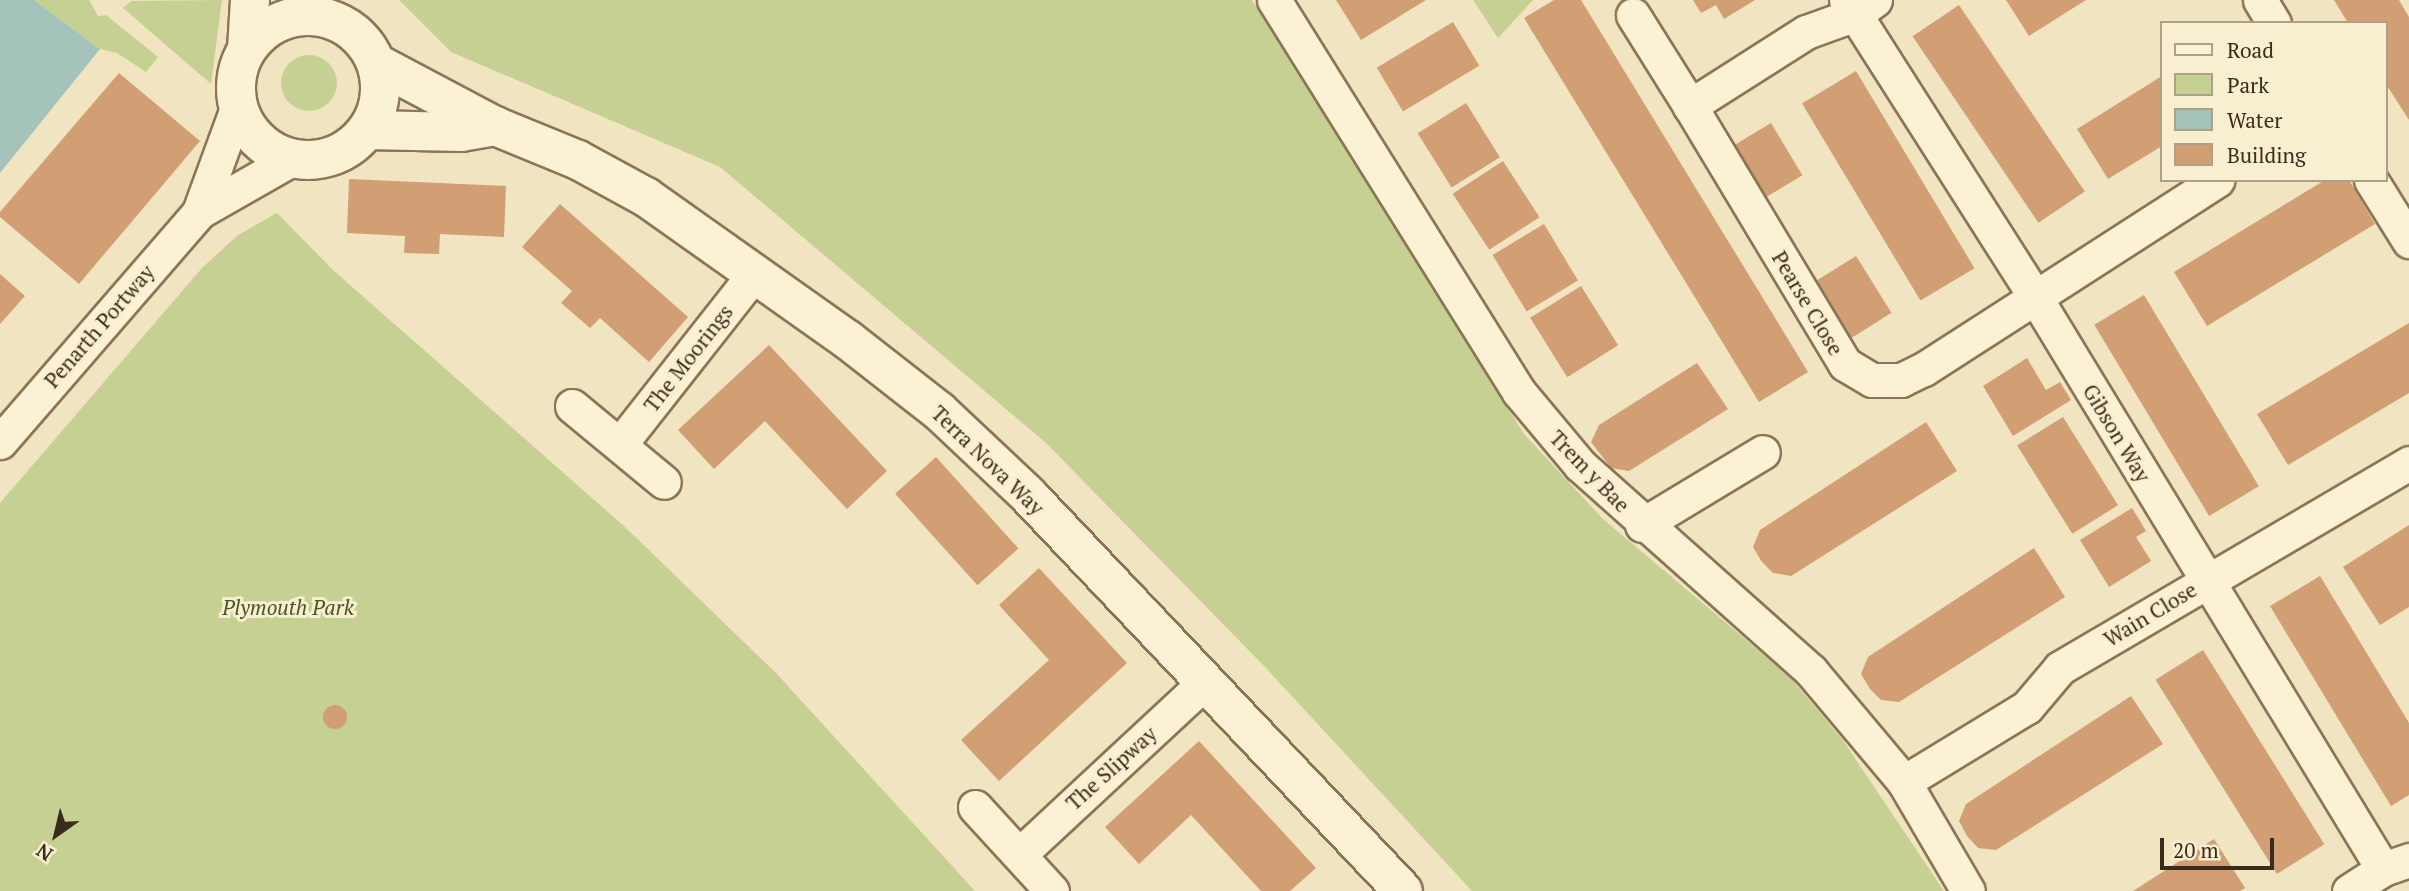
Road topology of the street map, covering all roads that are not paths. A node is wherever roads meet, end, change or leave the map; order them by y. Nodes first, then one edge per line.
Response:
1 (250, 0) edge
2 (1274, 0) edge
3 (2260, 0) edge
4 (1859, 5) edge
5 (315, 8) edge
6 (1633, 15) dead end
7 (2273, 21) edge
8 (247, 50) junction
9 (376, 63) junction
10 (1690, 106) junction
11 (237, 108) junction
12 (495, 126) junction
13 (367, 130) junction
14 (292, 159) junction
15 (2214, 182) edge
16 (2372, 182) edge
17 (199, 212) junction
18 (2409, 242) edge
19 (755, 273) junction
20 (2036, 300) junction
21 (572, 406) dead end
22 (0, 442) edge
23 (621, 443) junction
24 (1763, 452) dead end
25 (2409, 463) edge
26 (664, 482) dead end
27 (1642, 525) junction
28 (2206, 579) junction
29 (1204, 683) junction
30 (1904, 782) junction
31 (975, 807) dead end
32 (1020, 855) junction
33 (2396, 865) edge
34 (1052, 891) edge
35 (1403, 891) edge
36 (1968, 891) edge
37 (2349, 891) edge

1 - 8 street
2 - 27 street, Trem y Bae
3 - 7 street
4 - 10 street
4 - 20 street, Gibson Way
5 - 8 street
5 - 9 street
6 - 10 street, Pearse Close
8 - 11 street
9 - 12 street, Terra Nova Way
9 - 13 street
10 - 20 street, Pearse Close
11 - 14 street
11 - 17 street, Penarth Portway
12 - 13 street
12 - 19 street, Terra Nova Way
13 - 14 street
14 - 17 street, Penarth Portway
15 - 20 street, Pearse Close
16 - 18 street
17 - 22 street, Penarth Portway
19 - 23 street, The Moorings
19 - 29 street, Terra Nova Way
20 - 28 street, Gibson Way
21 - 23 street
23 - 26 street
24 - 27 street
25 - 28 street, Wain Close
27 - 30 street, Trem y Bae
28 - 30 street, Wain Close
28 - 33 street, Gibson Way
29 - 32 street, The Slipway
29 - 35 street, Terra Nova Way
30 - 36 street, Trem y Bae
31 - 32 street
32 - 34 street
33 - 37 street

